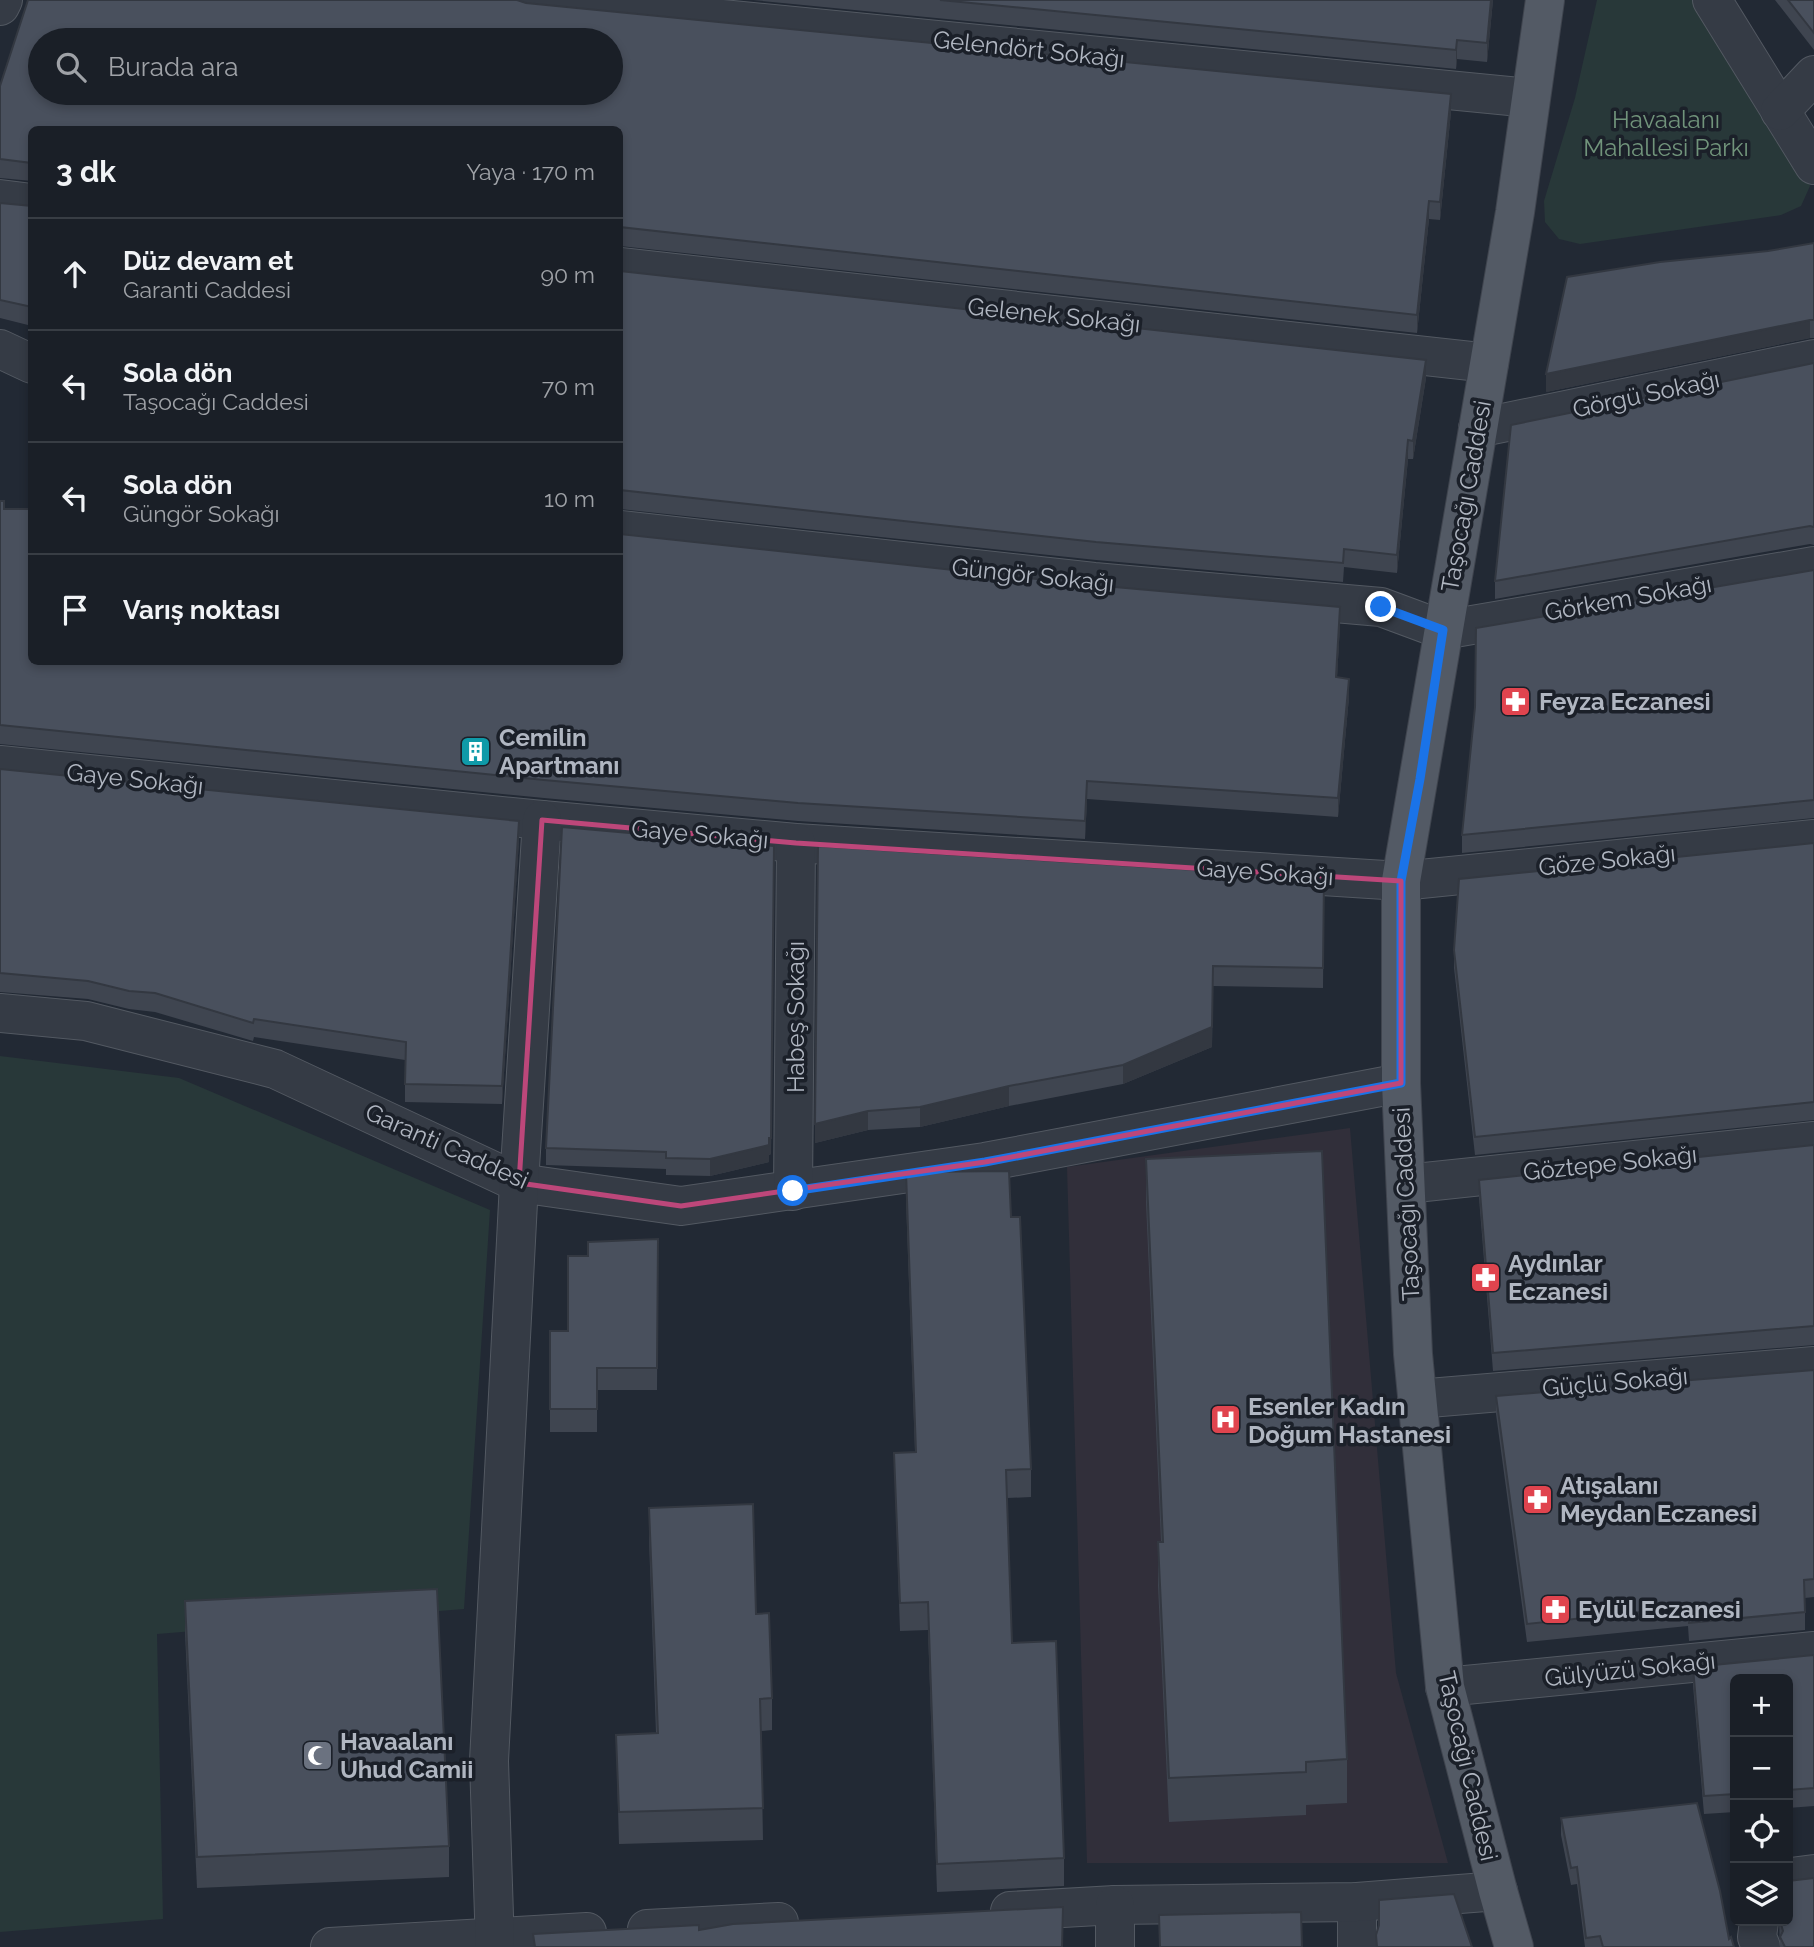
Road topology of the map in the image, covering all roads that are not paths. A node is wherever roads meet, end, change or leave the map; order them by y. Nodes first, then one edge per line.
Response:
1 (4, 0) edge
2 (528, 0) edge
3 (1545, 0) edge
4 (1712, 0) edge
5 (0, 6) edge
6 (1814, 75) edge
7 (1530, 98) junction
8 (1780, 111) junction
9 (1814, 165) edge
10 (0, 200) edge
11 (28, 203) edge
12 (623, 267) edge
13 (0, 349) edge
14 (1814, 359) edge
15 (28, 362) edge
16 (1489, 363) junction
17 (1478, 428) junction
18 (623, 530) edge
19 (1814, 566) edge
20 (1443, 630) junction
21 (0, 765) edge
22 (542, 820) junction
23 (1814, 839) edge
24 (796, 843) junction
25 (1401, 881) junction
26 (0, 1013) edge
27 (1401, 1083) junction
28 (1814, 1141) edge
29 (519, 1183) junction
30 (1406, 1184) junction
31 (793, 1191) junction
32 (1814, 1366) edge
33 (1417, 1399) junction
34 (1814, 1651) edge
35 (1445, 1687) junction
36 (1814, 1874) edge
37 (1793, 1877) edge
38 (1498, 1891) junction
39 (1357, 1902) junction
40 (1115, 1905) junction
41 (977, 1912) edge
42 (811, 1921) edge
43 (1758, 1926) edge
44 (494, 1942) edge
45 (330, 1947) edge
46 (1115, 1947) edge
47 (1357, 1947) edge
48 (1514, 1947) edge
49 (1760, 1947) edge

1 - 5 street
2 - 7 street, Gelendört Sokağı
3 - 7 main road, Taşocağı Caddesi
4 - 8 street
6 - 8 street
7 - 16 main road, Taşocağı Caddesi
8 - 9 street
10 - 11 street
12 - 16 street, Gelenek Sokağı
13 - 15 street
14 - 17 street, Görgü Sokağı
16 - 17 main road, Taşocağı Caddesi
17 - 20 main road, Taşocağı Caddesi
18 - 20 street, Güngör Sokağı
19 - 20 street, Görkem Sokağı
20 - 25 main road, Taşocağı Caddesi
21 - 22 street, Gaye Sokağı
22 - 24 street, Gaye Sokağı
22 - 29 street
23 - 25 street, Göze Sokağı
24 - 25 street, Gaye Sokağı
24 - 31 street, Habeş Sokağı
25 - 27 main road, Taşocağı Caddesi
26 - 29 street, Garanti Caddesi
27 - 30 main road, Taşocağı Caddesi
27 - 31 street, Garanti Caddesi
28 - 30 street, Göztepe Sokağı
29 - 31 street, Garanti Caddesi
29 - 44 street
30 - 33 main road, Taşocağı Caddesi
32 - 33 street, Güçlü Sokağı
33 - 35 main road, Taşocağı Caddesi
34 - 35 street, Gülyüzü Sokağı
35 - 38 main road, Taşocağı Caddesi
36 - 37 street
38 - 39 street
38 - 48 main road, Taşocağı Caddesi
39 - 40 street
39 - 47 street
40 - 41 street
40 - 46 street
42 - 44 street
43 - 49 street
44 - 45 street

